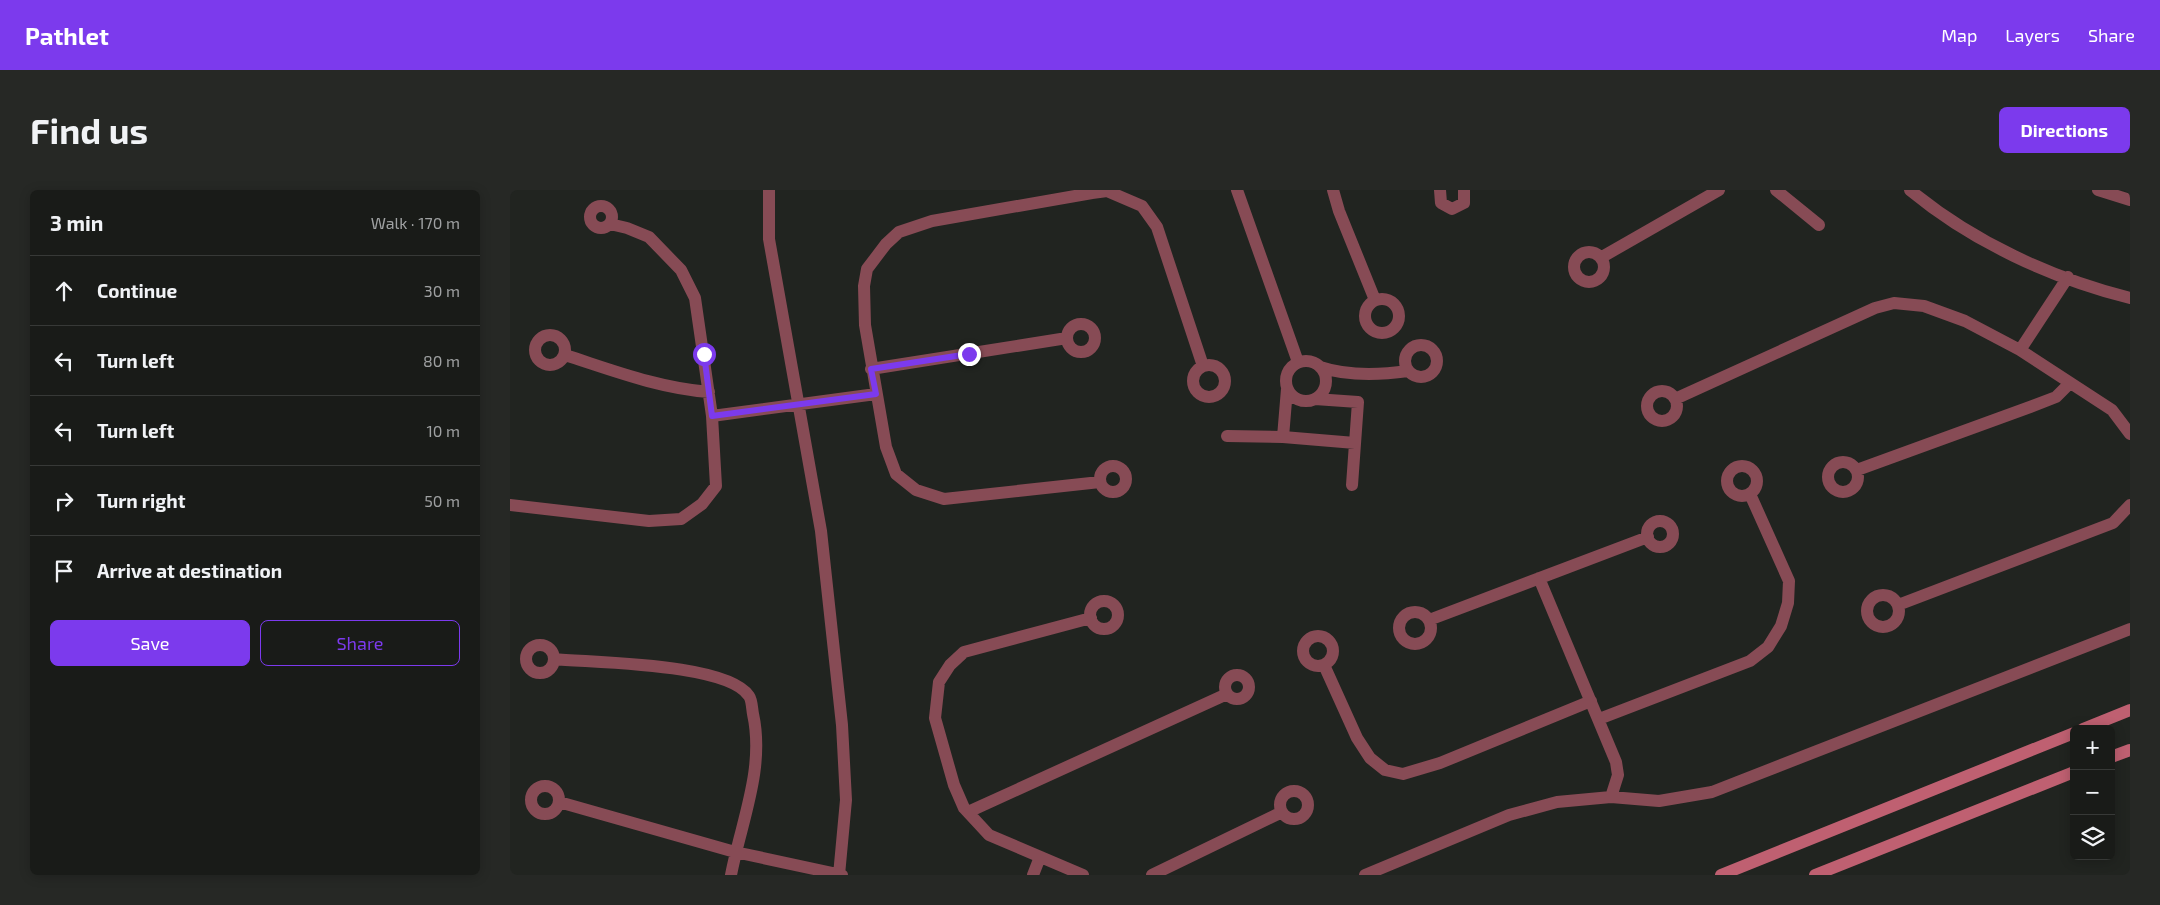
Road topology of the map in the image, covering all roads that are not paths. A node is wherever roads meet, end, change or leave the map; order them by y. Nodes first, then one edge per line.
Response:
1 (769, 190) edge
2 (1237, 190) edge
3 (1333, 190) edge
4 (1440, 190) edge
5 (1464, 190) edge
6 (1719, 190) edge
7 (1776, 190) edge
8 (1910, 190) edge
9 (2098, 190) edge
10 (2130, 200) edge
11 (610, 224) dead end
12 (1819, 225) dead end
13 (1602, 257) dead end
14 (2068, 278) junction
15 (2130, 298) edge
16 (1375, 300) dead end
17 (1067, 338) dead end
18 (2020, 350) junction
19 (565, 355) dead end
20 (1298, 362) junction
21 (1203, 366) dead end
22 (871, 369) junction
23 (1327, 371) junction
24 (1408, 371) dead end
25 (2070, 383) junction
26 (1324, 389) junction
27 (709, 392) junction
28 (876, 394) junction
29 (1292, 394) junction
30 (1315, 399) junction
31 (1675, 399) dead end
32 (1329, 402) junction
33 (799, 404) junction
34 (712, 416) junction
35 (2130, 434) edge
36 (1227, 436) dead end
37 (1283, 437) junction
38 (1355, 443) junction
39 (1857, 470) dead end
40 (1100, 482) dead end
41 (1352, 485) dead end
42 (1750, 494) dead end
43 (510, 505) edge
44 (2130, 505) edge
45 (1648, 537) dead end
46 (1539, 578) junction
47 (1898, 605) dead end
48 (1091, 618) dead end
49 (1429, 620) dead end
50 (2130, 629) edge
51 (554, 659) dead end
52 (1324, 664) dead end
53 (1227, 694) dead end
54 (1591, 701) junction
55 (2130, 710) edge
56 (1598, 719) junction
57 (2093, 725) edge
58 (2070, 734) edge
59 (2130, 750) edge
60 (2115, 756) edge
61 (2070, 774) edge
62 (1611, 797) junction
63 (559, 802) dead end
64 (968, 812) junction
65 (1282, 812) dead end
66 (736, 852) junction
67 (1040, 857) junction
68 (731, 875) edge
69 (840, 875) edge
70 (1033, 875) edge
71 (1083, 875) edge
72 (1152, 875) edge
73 (1365, 875) edge
74 (1721, 875) edge
75 (1815, 875) edge

1 - 33 street
2 - 20 street
3 - 16 street
4 - 5 street
6 - 13 street
7 - 12 street
8 - 14 street
9 - 10 street
11 - 27 street
14 - 15 street
14 - 18 street
17 - 22 street
18 - 25 street
18 - 31 street
19 - 27 street
20 - 23 street
20 - 29 street
21 - 22 street
22 - 28 street
23 - 24 street
23 - 26 street
25 - 35 street
25 - 39 street
26 - 30 street
26 - 32 street
27 - 34 street
28 - 33 street
28 - 40 street
29 - 30 street
29 - 37 street
30 - 32 street
32 - 38 street
33 - 34 street
33 - 69 street
34 - 43 street
36 - 37 street
37 - 38 street
38 - 41 street
42 - 56 street
44 - 47 street
45 - 46 street
46 - 49 street
46 - 54 street
48 - 64 street
50 - 62 street
51 - 66 street
52 - 54 street
53 - 64 street
54 - 56 street
55 - 57 main road
56 - 62 street
58 - 74 main road
59 - 60 main road
61 - 75 main road
62 - 73 street
63 - 66 street
64 - 67 street
65 - 72 street
66 - 68 street
66 - 69 street
67 - 70 street
67 - 71 street

